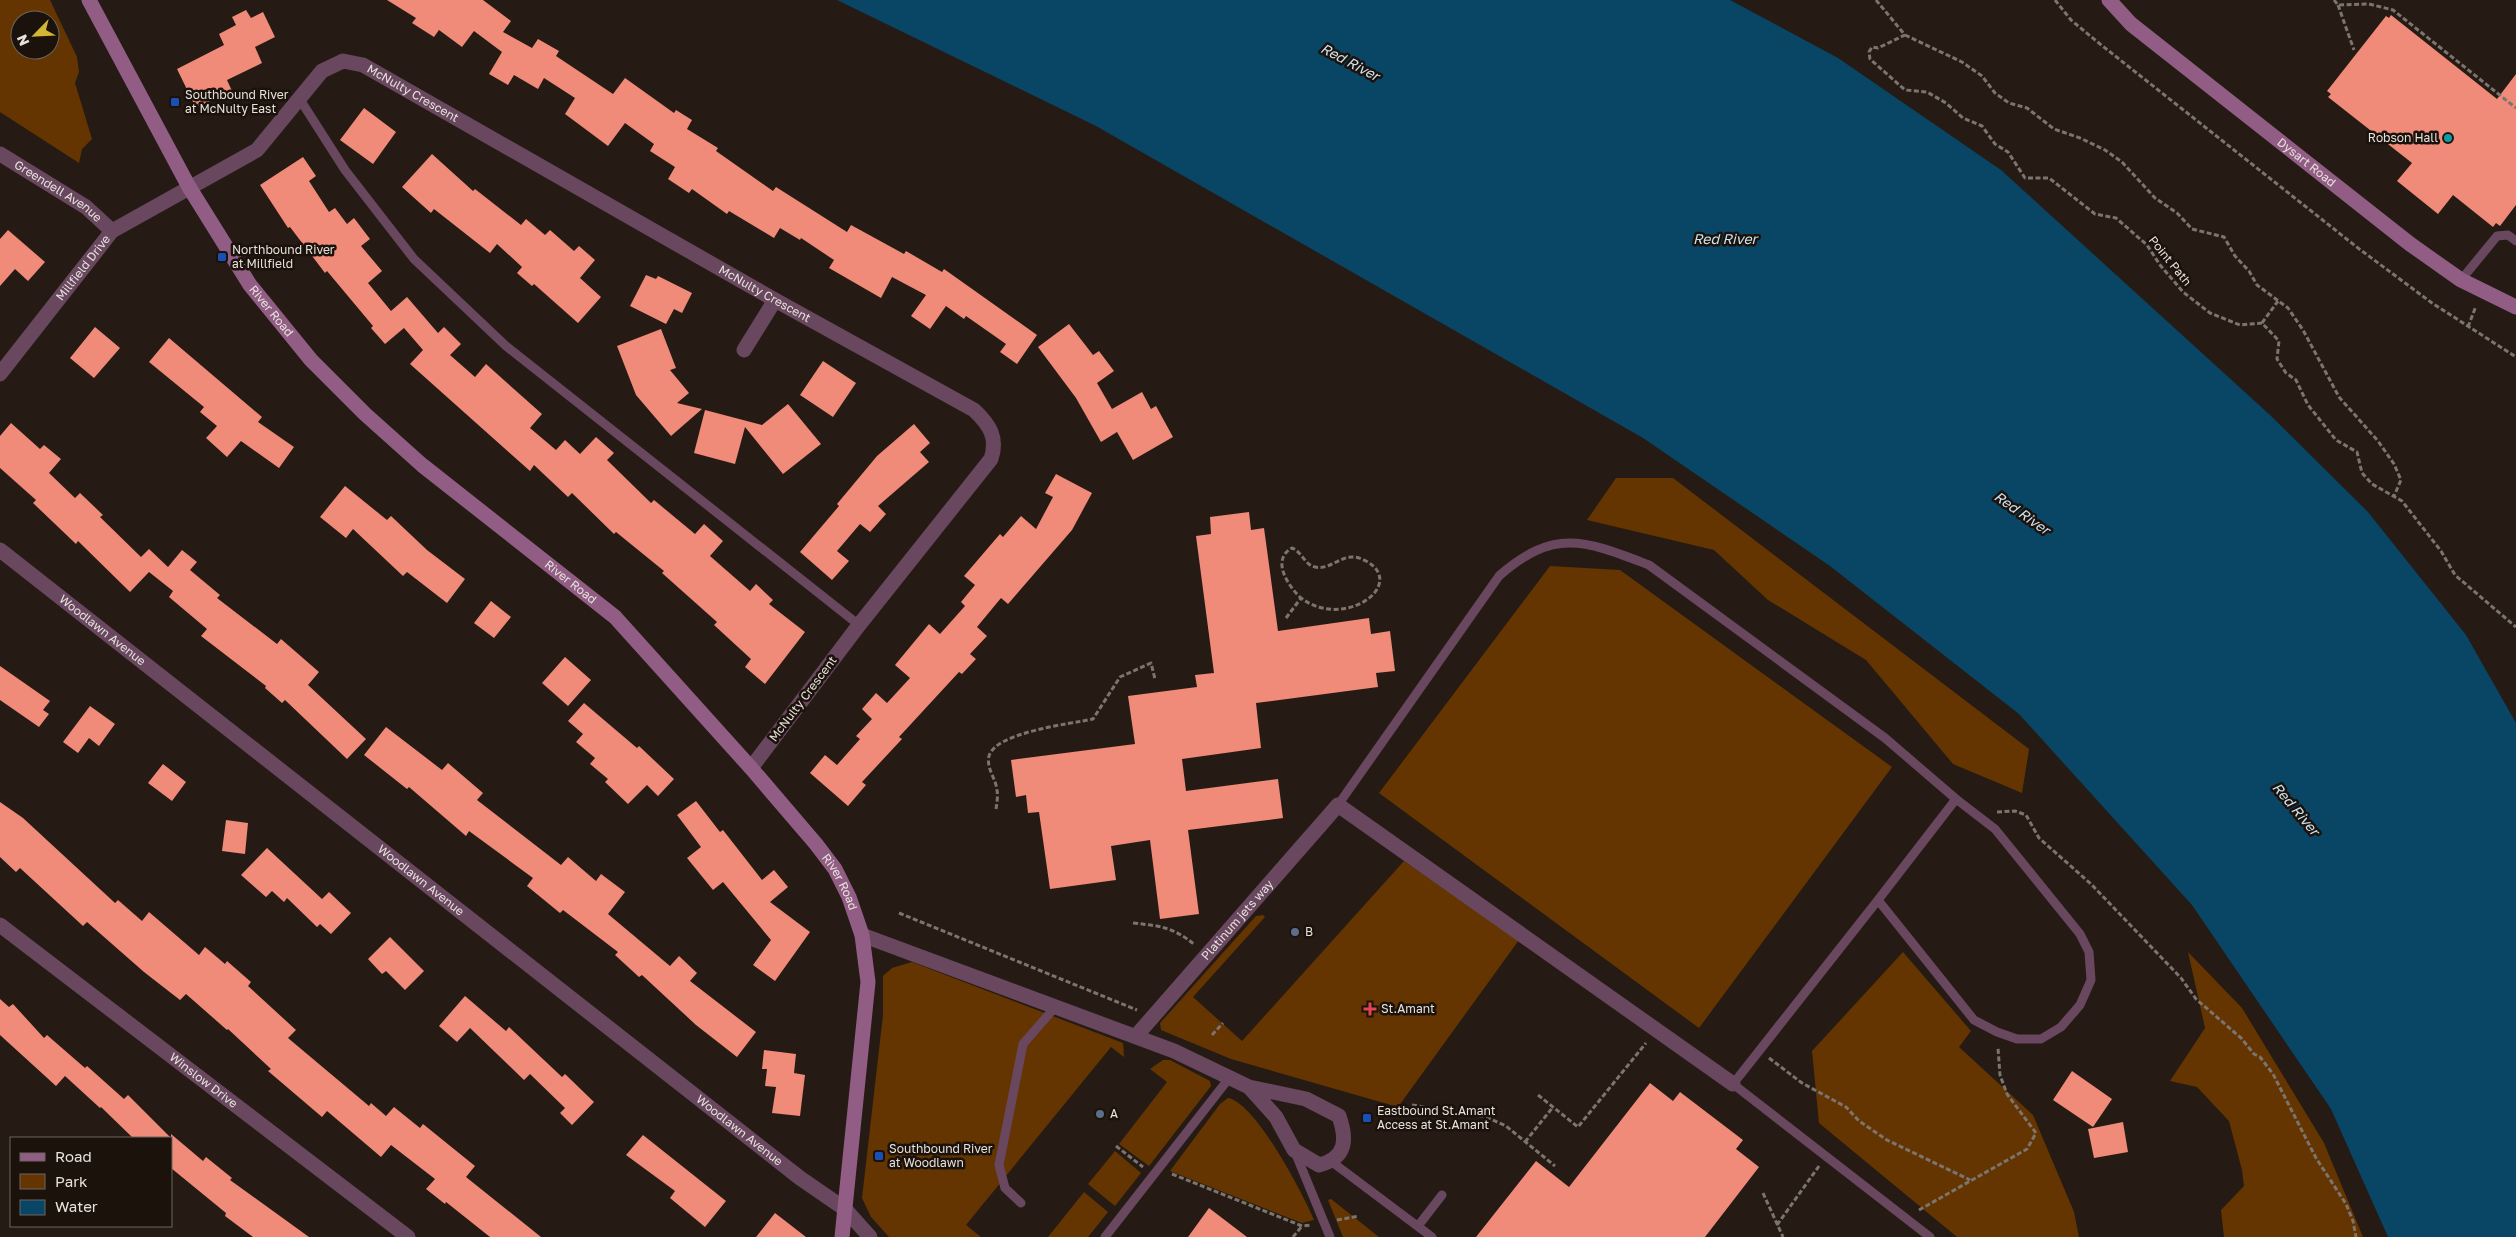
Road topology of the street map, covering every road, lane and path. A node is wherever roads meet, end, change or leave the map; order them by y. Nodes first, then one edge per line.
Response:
1 (89, 0) edge
2 (1876, 0) edge
3 (2055, 0) edge
4 (2109, 0) edge
5 (2334, 0) edge
6 (2338, 5) junction
7 (1905, 35) junction
8 (2354, 50) dead end
9 (299, 98) junction
10 (2516, 108) edge
11 (0, 154) edge
12 (189, 187) junction
13 (112, 231) junction
14 (2516, 240) edge
15 (2461, 280) junction
16 (775, 300) junction
17 (2278, 301) junction
18 (2516, 307) edge
19 (2262, 323) junction
20 (744, 350) dead end
21 (2516, 357) edge
22 (0, 374) edge
23 (2394, 496) junction
24 (0, 550) edge
25 (1301, 598) junction
26 (1286, 618) dead end
27 (859, 624) junction
28 (2516, 627) edge
29 (1155, 679) dead end
30 (751, 768) junction
31 (1956, 799) junction
32 (1338, 804) junction
33 (996, 809) dead end
34 (1974, 813) junction
35 (1878, 900) junction
36 (899, 913) dead end
37 (1133, 923) dead end
38 (0, 925) edge
39 (862, 935) junction
40 (1207, 955) junction
41 (1056, 1006) junction
42 (1152, 1017) junction
43 (1224, 1023) dead end
44 (1997, 1032) junction
45 (1212, 1035) dead end
46 (1136, 1036) junction
47 (1649, 1039) dead end
48 (1760, 1051) junction
49 (1230, 1077) junction
50 (1733, 1084) junction
51 (1249, 1087) junction
52 (1538, 1095) dead end
53 (1412, 1105) dead end
54 (1553, 1107) junction
55 (1525, 1142) junction
56 (1116, 1146) dead end
57 (1294, 1150) junction
58 (1826, 1156) junction
59 (1332, 1162) junction
60 (1555, 1166) dead end
61 (1156, 1172) junction
62 (1970, 1181) junction
63 (1763, 1193) dead end
64 (1442, 1195) dead end
65 (1021, 1204) dead end
66 (845, 1209) junction
67 (1359, 1216) dead end
68 (1905, 1218) junction
69 (1324, 1223) junction
70 (1777, 1225) junction
71 (1302, 1226) junction
72 (1418, 1226) junction
73 (408, 1237) edge
74 (842, 1237) edge
75 (870, 1237) edge
76 (1105, 1237) edge
77 (1293, 1237) edge
78 (1330, 1237) edge
79 (1432, 1237) edge
80 (1783, 1237) edge
81 (1930, 1237) edge
82 (2356, 1237) edge

1 - 12 street, River Road
2 - 7 path
3 - 21 path
4 - 15 street, Dysart Road
5 - 6 path
6 - 8 path
6 - 10 path
7 - 17 path
7 - 19 path, Point Path
9 - 12 street, McNulty Crescent
9 - 16 street, McNulty Crescent
9 - 27 lane
11 - 13 street, Greendell Avenue
12 - 13 street, Millfield Drive
12 - 30 street, River Road
13 - 22 street, Millfield Drive
14 - 15 lane
15 - 18 street, Dysart Road
16 - 20 street
16 - 27 street, McNulty Crescent
17 - 19 path
17 - 23 path
19 - 23 path
23 - 28 path
24 - 66 street, Woodlawn Avenue
25 - 25 path
25 - 26 path
27 - 30 street, McNulty Crescent
29 - 33 path
30 - 39 street, River Road
31 - 32 lane
31 - 34 lane
31 - 35 lane
32 - 40 street, Platinum jets way
32 - 50 street
34 - 44 lane
34 - 82 path
35 - 44 lane
35 - 48 lane
36 - 42 path
37 - 40 path
38 - 73 street, Winslow Drive
39 - 41 street
39 - 66 street, River Road
40 - 42 street, Platinum jets way
41 - 46 street
41 - 65 lane
42 - 46 street, Platinum jets way
43 - 45 path
44 - 62 path
46 - 49 street
47 - 54 path
48 - 50 lane
48 - 62 path
49 - 51 street
49 - 61 lane
50 - 58 lane
51 - 57 street
51 - 59 street
52 - 54 path
53 - 55 path
54 - 55 path
55 - 60 path
56 - 61 path
57 - 59 street
57 - 69 lane
58 - 68 lane
58 - 70 path
59 - 72 lane
61 - 71 path
61 - 76 lane
62 - 68 path
63 - 70 path
64 - 72 lane
66 - 74 street, River Road
66 - 75 street, Woodlawn Avenue
67 - 69 path
68 - 81 lane
69 - 71 path
69 - 78 lane
70 - 80 path
71 - 77 path
72 - 79 lane

